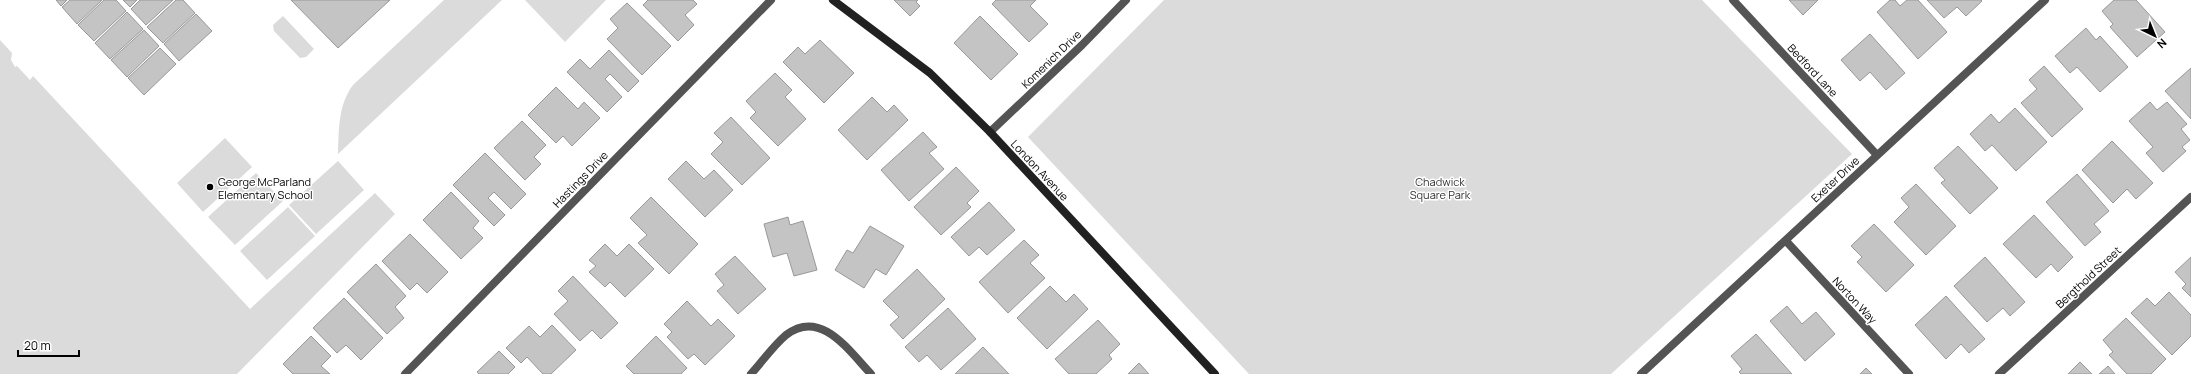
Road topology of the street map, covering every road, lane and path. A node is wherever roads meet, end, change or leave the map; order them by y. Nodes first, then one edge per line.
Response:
1 (771, 0) edge
2 (833, 0) edge
3 (1126, 0) edge
4 (1733, 0) edge
5 (2045, 0) edge
6 (990, 132) junction
7 (1877, 155) junction
8 (2191, 197) edge
9 (1786, 241) junction
10 (405, 374) edge
11 (750, 374) edge
12 (871, 374) edge
13 (1214, 374) edge
14 (1641, 374) edge
15 (1909, 374) edge
16 (1999, 374) edge

1 - 10 street, Hastings Drive
2 - 6 street, London Avenue
3 - 6 street, Komenich Drive
4 - 7 street, Bedford Lane
5 - 7 street, Exeter Drive
6 - 13 street, London Avenue
7 - 9 street, Exeter Drive
8 - 16 street, Bergthold Street
9 - 14 street, Exeter Drive
9 - 15 street, Norton Way
11 - 12 street

